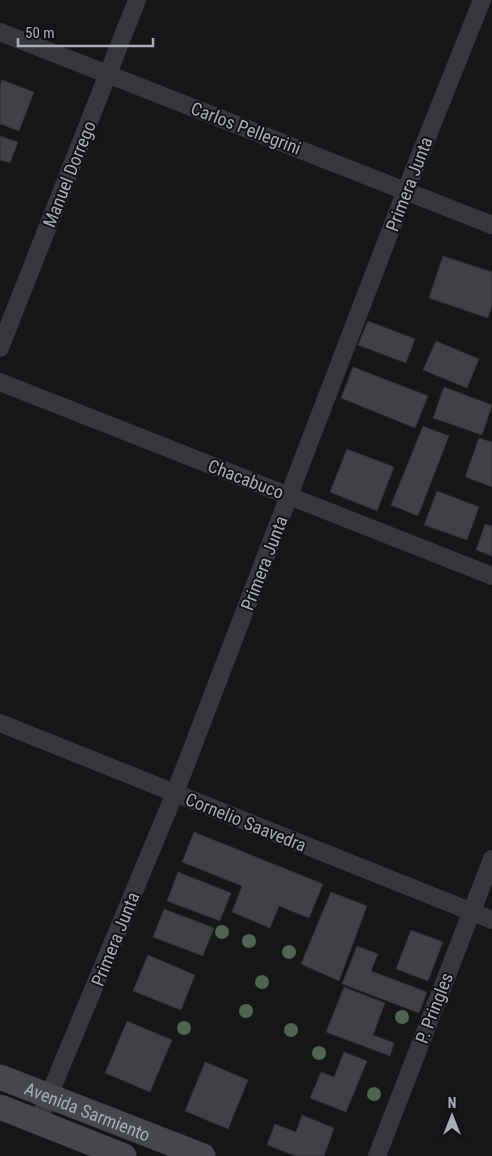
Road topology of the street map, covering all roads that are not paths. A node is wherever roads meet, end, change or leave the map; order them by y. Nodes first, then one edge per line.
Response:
1 (137, 0) edge
2 (482, 0) edge
3 (0, 32) edge
4 (108, 74) junction
5 (406, 190) junction
6 (492, 225) edge
7 (0, 348) edge
8 (0, 382) edge
9 (290, 496) junction
10 (492, 576) edge
11 (0, 723) edge
12 (175, 794) junction
13 (492, 859) edge
14 (471, 912) junction
15 (492, 920) edge
16 (0, 1077) edge
17 (50, 1097) junction
18 (0, 1107) edge
19 (38, 1122) junction
20 (124, 1156) edge
21 (203, 1156) edge
22 (376, 1156) edge

1 - 4 street, Manuel Dorrego
2 - 5 street, Primera Junta
3 - 4 street, Carlos Pellegrini
4 - 5 street, Carlos Pellegrini
4 - 7 street, Manuel Dorrego
5 - 6 street, Carlos Pellegrini
5 - 9 street, Primera Junta
8 - 9 street, Chacabuco
9 - 10 street, Chacabuco
9 - 12 street, Primera Junta
11 - 12 street, Cornelio Saavedra
12 - 14 street, Cornelio Saavedra
12 - 17 street, Primera Junta
13 - 14 street, P. Pringles
14 - 15 street, Cornelio Saavedra
14 - 22 street, P. Pringles
16 - 17 main road, Avenida Sarmiento
17 - 19 street, Primera Junta
17 - 21 main road, Avenida Sarmiento
18 - 19 main road, Avenida Sarmiento
19 - 20 main road, Avenida Sarmiento

